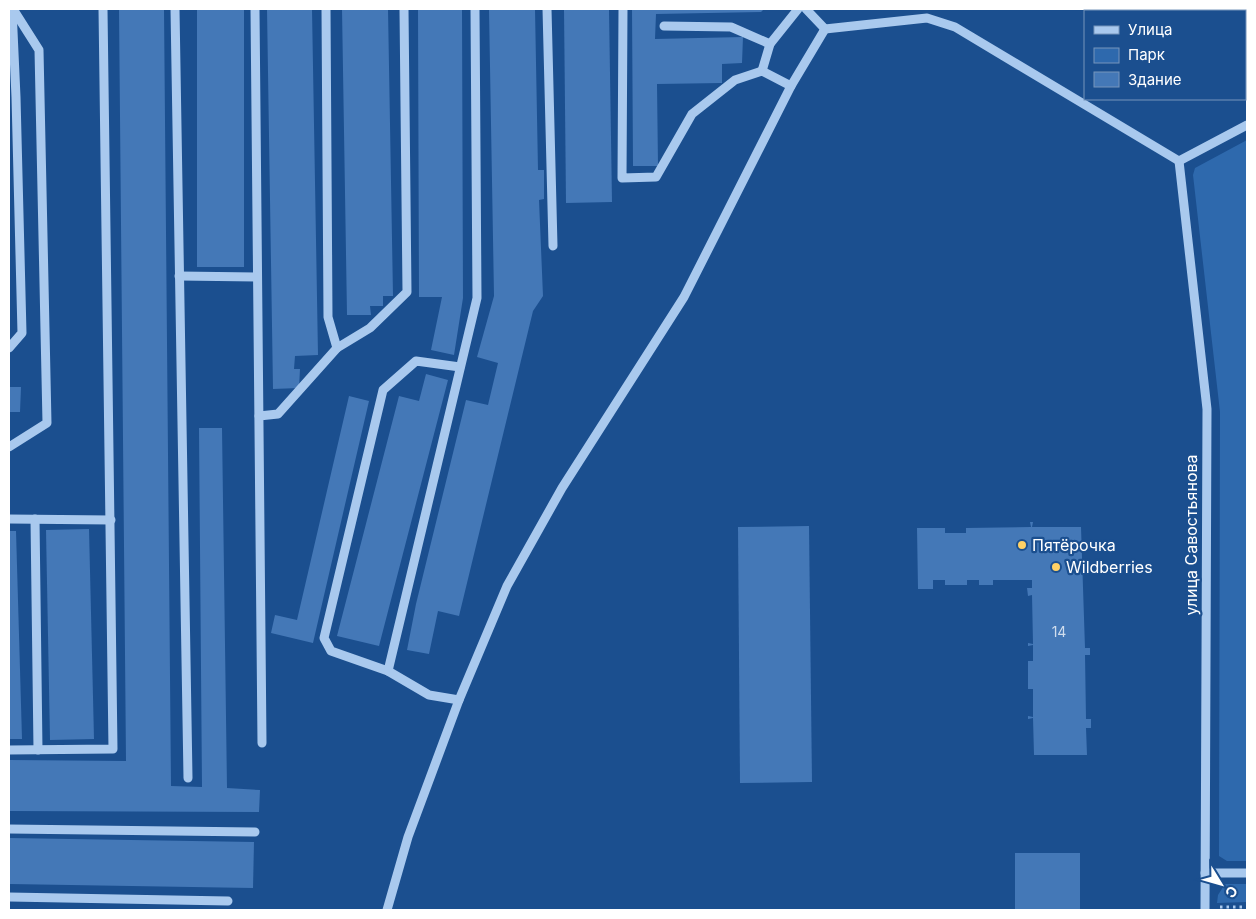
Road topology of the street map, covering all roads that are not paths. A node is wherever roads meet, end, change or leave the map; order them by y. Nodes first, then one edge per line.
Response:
1 (12, 9) edge
2 (103, 9) edge
3 (174, 9) edge
4 (255, 9) edge
5 (326, 9) edge
6 (404, 9) edge
7 (475, 9) edge
8 (547, 9) edge
9 (623, 9) edge
10 (798, 9) edge
11 (806, 9) edge
12 (664, 26) dead end
13 (825, 29) junction
14 (770, 44) junction
15 (762, 72) junction
16 (791, 86) junction
17 (1247, 125) edge
18 (1179, 161) junction
19 (553, 246) dead end
20 (179, 276) junction
21 (257, 277) junction
22 (9, 348) edge
23 (337, 348) junction
24 (460, 366) junction
25 (259, 416) junction
26 (9, 447) edge
27 (9, 519) edge
28 (35, 519) junction
29 (111, 520) junction
30 (388, 671) junction
31 (459, 700) junction
32 (262, 743) dead end
33 (9, 750) edge
34 (38, 750) junction
35 (188, 778) dead end
36 (9, 829) edge
37 (255, 832) dead end
38 (1205, 873) junction
39 (1247, 873) edge
40 (9, 897) edge
41 (228, 901) dead end
42 (1205, 909) edge
43 (387, 910) edge

1 - 22 street
1 - 26 street
2 - 29 street
3 - 20 street
4 - 21 street
5 - 23 street
6 - 23 street
7 - 24 street
8 - 19 street
9 - 15 street
10 - 14 street
11 - 13 street
12 - 14 street
13 - 16 street
13 - 18 street
14 - 15 street
15 - 16 street
16 - 31 street
17 - 18 street
18 - 38 street, улица Савостьянова
20 - 21 street
20 - 35 street
21 - 25 street
23 - 25 street
24 - 30 street
24 - 30 street
25 - 32 street
27 - 28 street
28 - 29 street
28 - 34 street
29 - 34 street
30 - 31 street
31 - 43 street
33 - 34 street
36 - 37 street
38 - 39 street
38 - 42 street, улица Савостьянова
40 - 41 street

